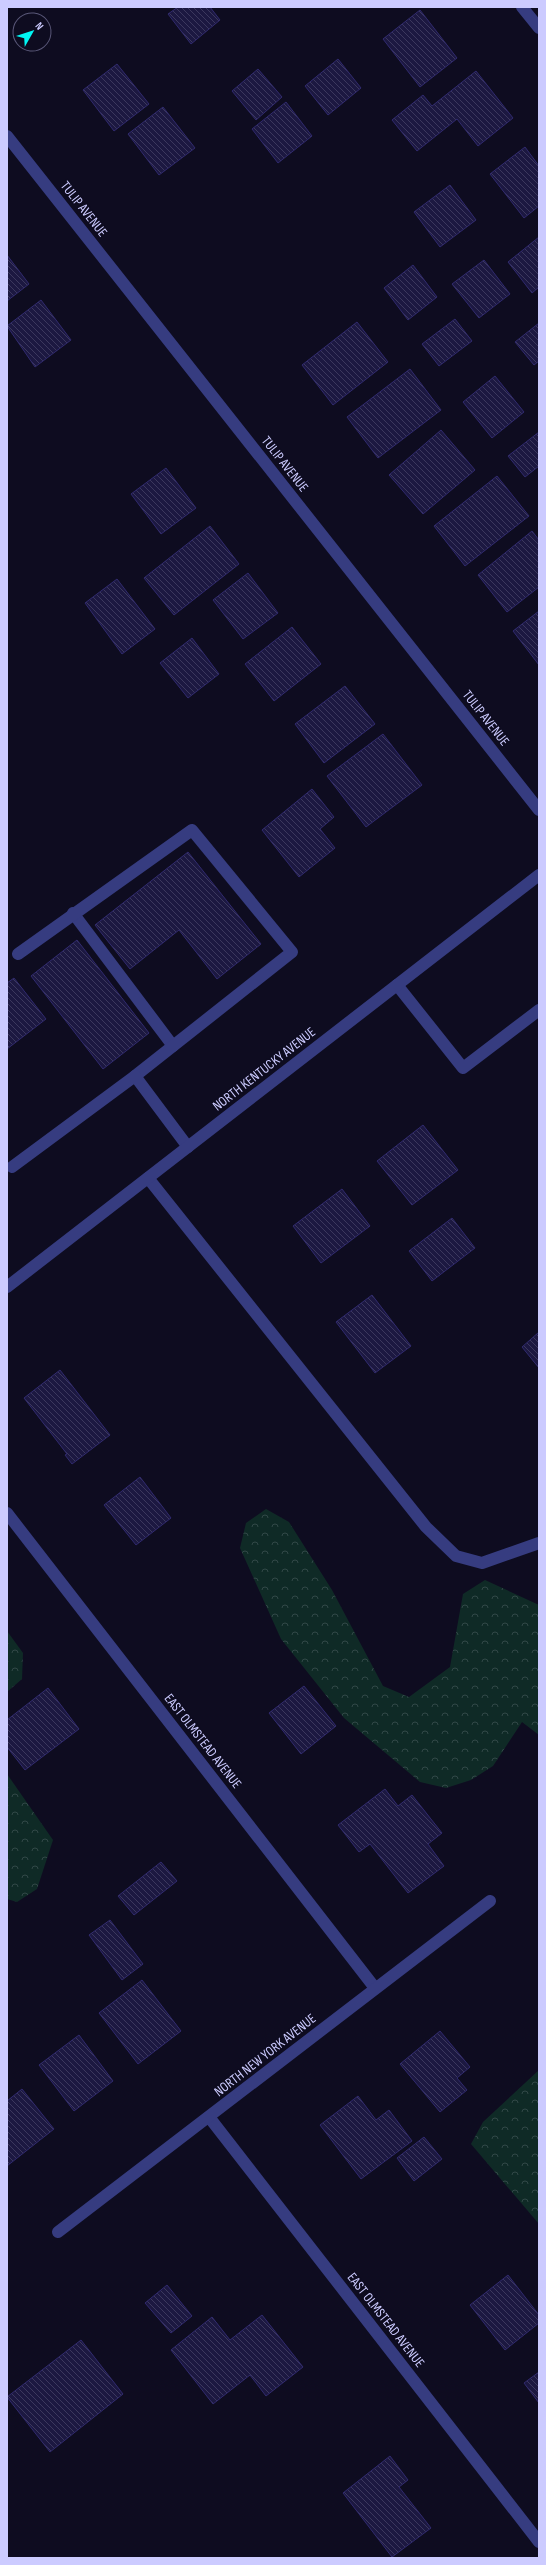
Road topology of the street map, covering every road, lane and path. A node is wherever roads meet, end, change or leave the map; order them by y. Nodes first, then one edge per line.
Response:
1 (522, 7) edge
2 (539, 28) edge
3 (7, 136) edge
4 (539, 810) edge
5 (539, 875) edge
6 (73, 913) junction
7 (18, 954) dead end
8 (397, 985) junction
9 (539, 1010) edge
10 (173, 1046) junction
11 (135, 1076) junction
12 (188, 1146) junction
13 (12, 1167) dead end
14 (148, 1178) junction
15 (7, 1287) edge
16 (7, 1513) edge
17 (539, 1543) edge
18 (490, 1901) dead end
19 (375, 1988) junction
20 (209, 2117) junction
21 (58, 2232) dead end
22 (539, 2542) edge

1 - 2 street
3 - 4 street, TULIP AVENUE
5 - 8 street, NORTH KENTUCKY AVENUE
6 - 7 street
6 - 10 street
6 - 10 street
8 - 9 street
8 - 12 street, NORTH KENTUCKY AVENUE
10 - 11 street
11 - 12 street
11 - 13 street
12 - 14 street, NORTH KENTUCKY AVENUE
14 - 15 street, NORTH KENTUCKY AVENUE
14 - 17 street
16 - 19 street, EAST OLMSTEAD AVENUE
18 - 19 street, NORTH NEW YORK AVENUE
19 - 20 street, NORTH NEW YORK AVENUE
20 - 21 street, NORTH NEW YORK AVENUE
20 - 22 street, EAST OLMSTEAD AVENUE

